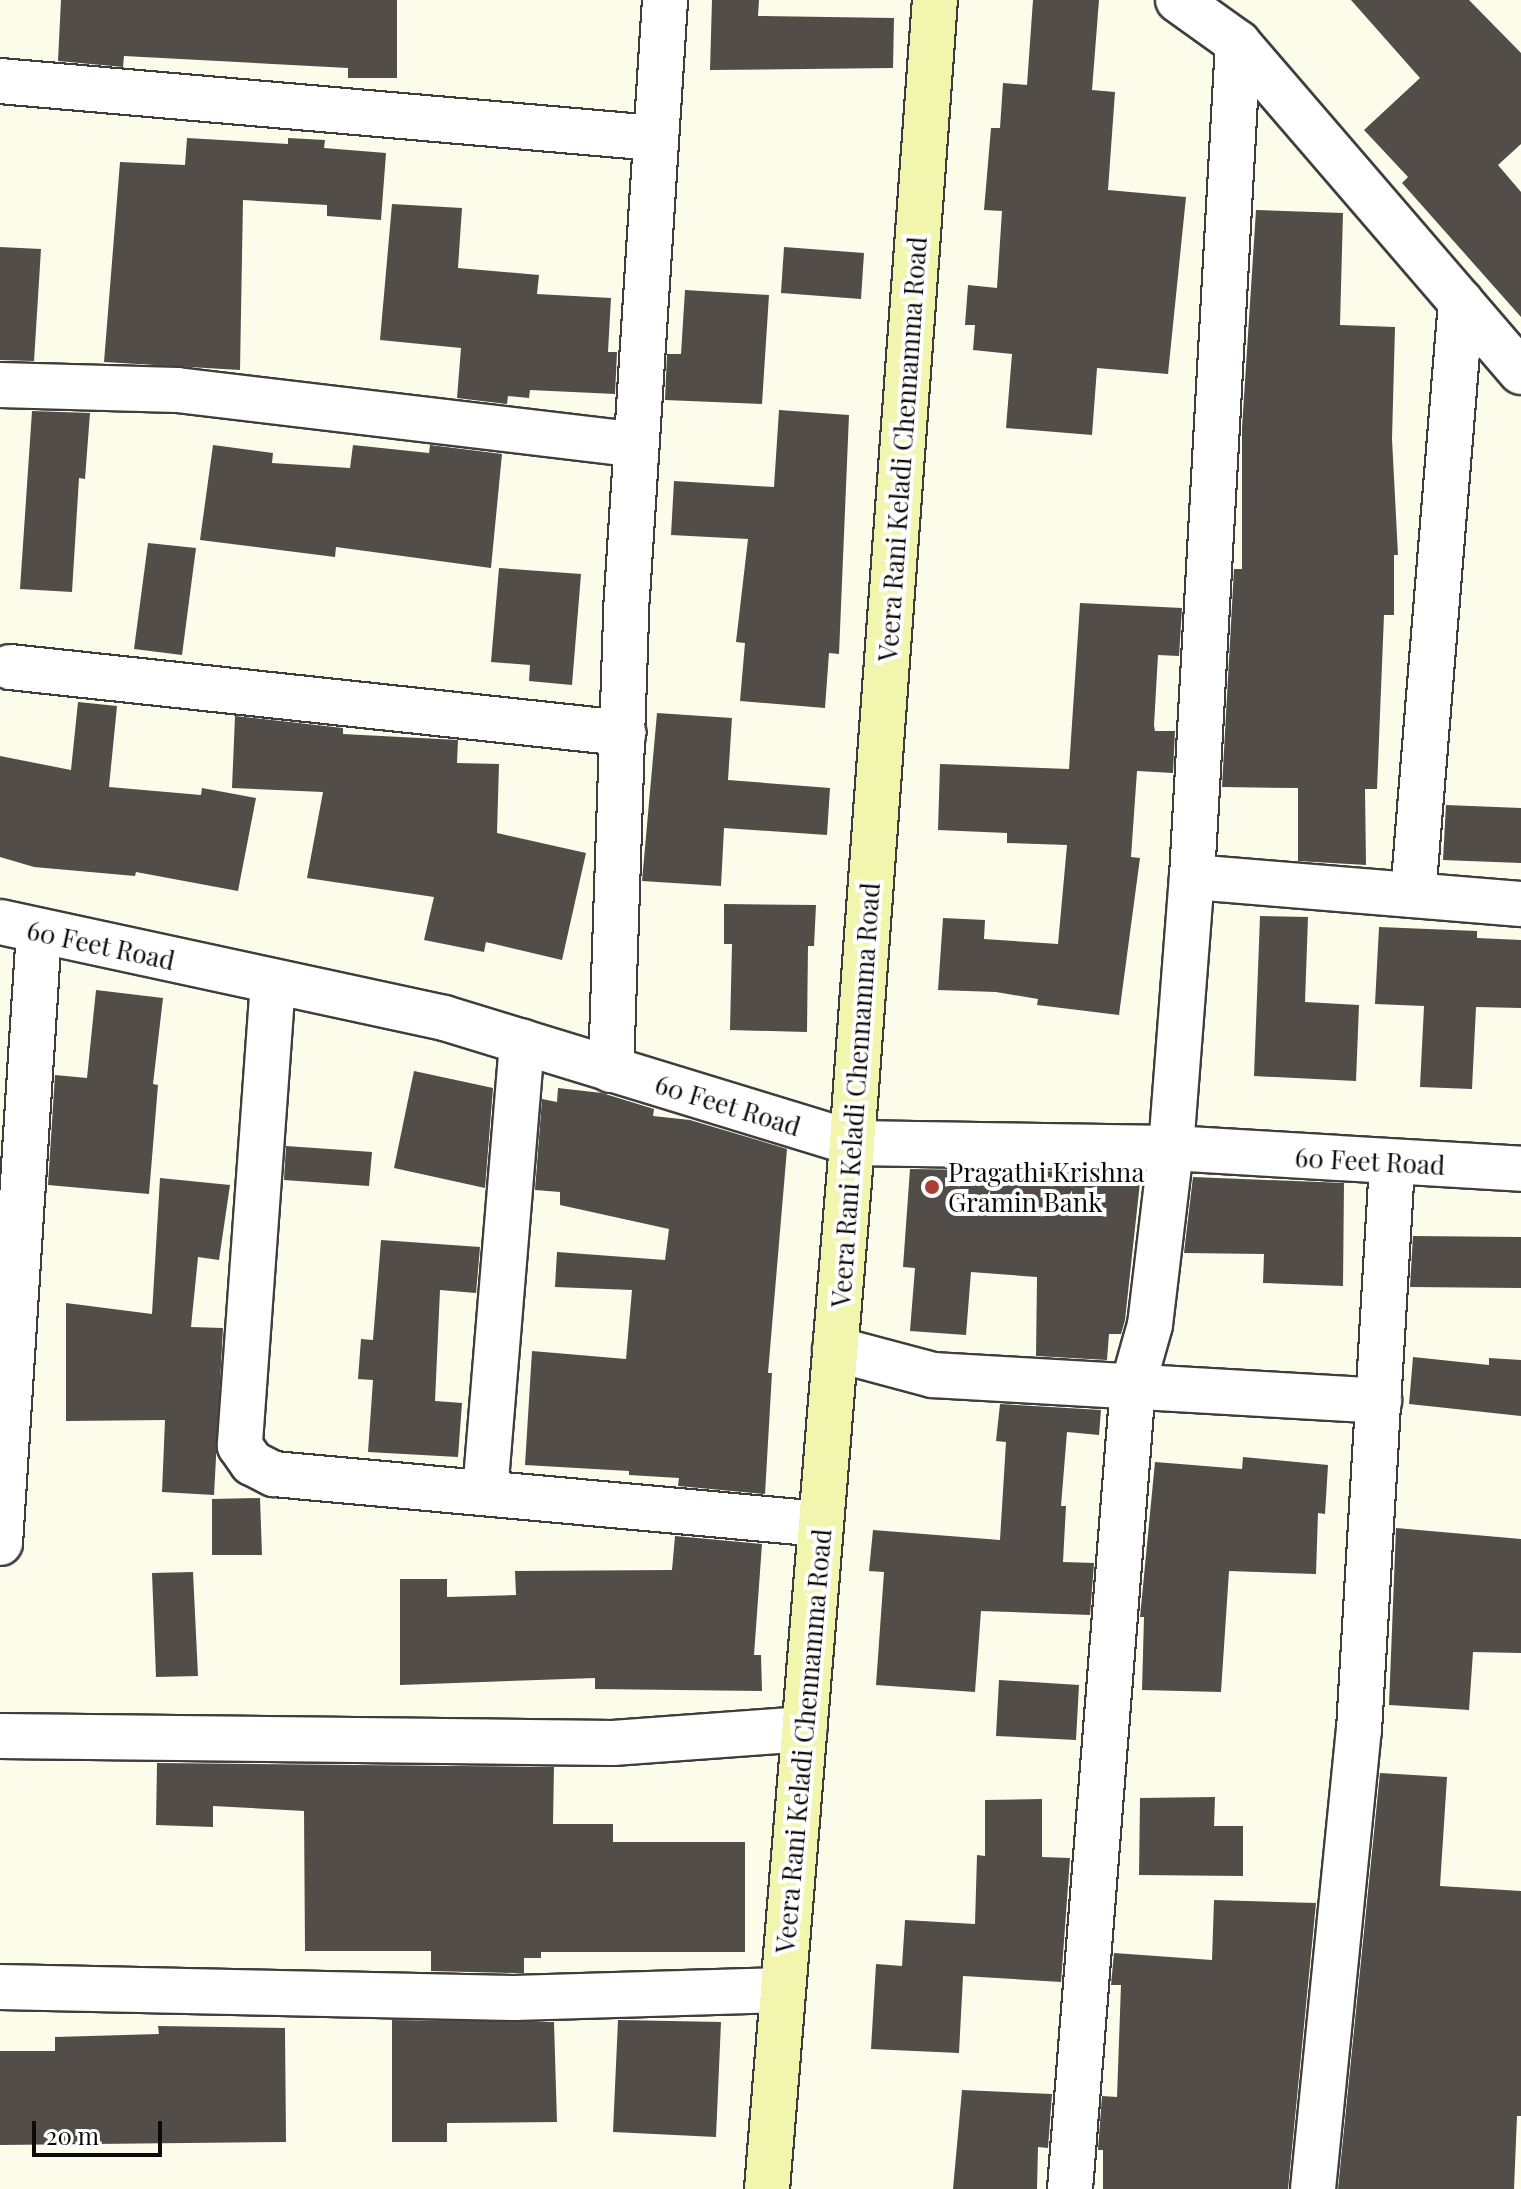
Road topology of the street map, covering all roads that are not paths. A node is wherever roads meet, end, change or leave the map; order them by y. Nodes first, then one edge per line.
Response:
1 (665, 0) edge
2 (935, 0) edge
3 (1178, 0) edge
4 (1238, 43) junction
5 (0, 81) edge
6 (654, 138) junction
7 (1461, 302) junction
8 (1521, 372) edge
9 (0, 385) edge
10 (636, 445) junction
11 (10, 667) dead end
12 (623, 733) junction
13 (1192, 877) junction
14 (1413, 895) junction
15 (1521, 904) edge
16 (19, 927) edge
17 (273, 982) junction
18 (522, 1042) junction
19 (611, 1070) junction
20 (852, 1143) junction
21 (1171, 1148) junction
22 (1392, 1164) junction
23 (1521, 1169) edge
24 (835, 1349) junction
25 (1133, 1385) junction
26 (1379, 1401) junction
27 (485, 1493) junction
28 (820, 1524) junction
29 (0, 1543) edge
30 (804, 1729) junction
31 (0, 1736) edge
32 (0, 1987) edge
33 (783, 1990) junction
34 (767, 2189) edge
35 (1070, 2189) edge
36 (1313, 2189) edge

1 - 6 street
2 - 20 main road, Veera Rani Keladi Chennamma Road
3 - 4 street
4 - 7 street
4 - 13 street
5 - 6 street
6 - 10 street
7 - 8 street
7 - 14 street
9 - 10 street
10 - 12 street
11 - 12 street
12 - 19 street
13 - 14 street
13 - 21 street
14 - 15 street
16 - 17 street, 60 Feet Road
16 - 29 street
17 - 18 street, 60 Feet Road
17 - 27 street
18 - 19 street, 60 Feet Road
18 - 27 street
19 - 20 street, 60 Feet Road
20 - 21 street, 60 Feet Road
20 - 24 main road, Veera Rani Keladi Chennamma Road
21 - 22 street, 60 Feet Road
21 - 25 street
22 - 23 street, 60 Feet Road
22 - 26 street
24 - 25 street
24 - 28 main road, Veera Rani Keladi Chennamma Road
25 - 26 street
25 - 35 street
26 - 36 street
27 - 28 street
28 - 30 main road, Veera Rani Keladi Chennamma Road
30 - 31 street
30 - 33 main road, Veera Rani Keladi Chennamma Road
32 - 33 street
33 - 34 main road, Veera Rani Keladi Chennamma Road

